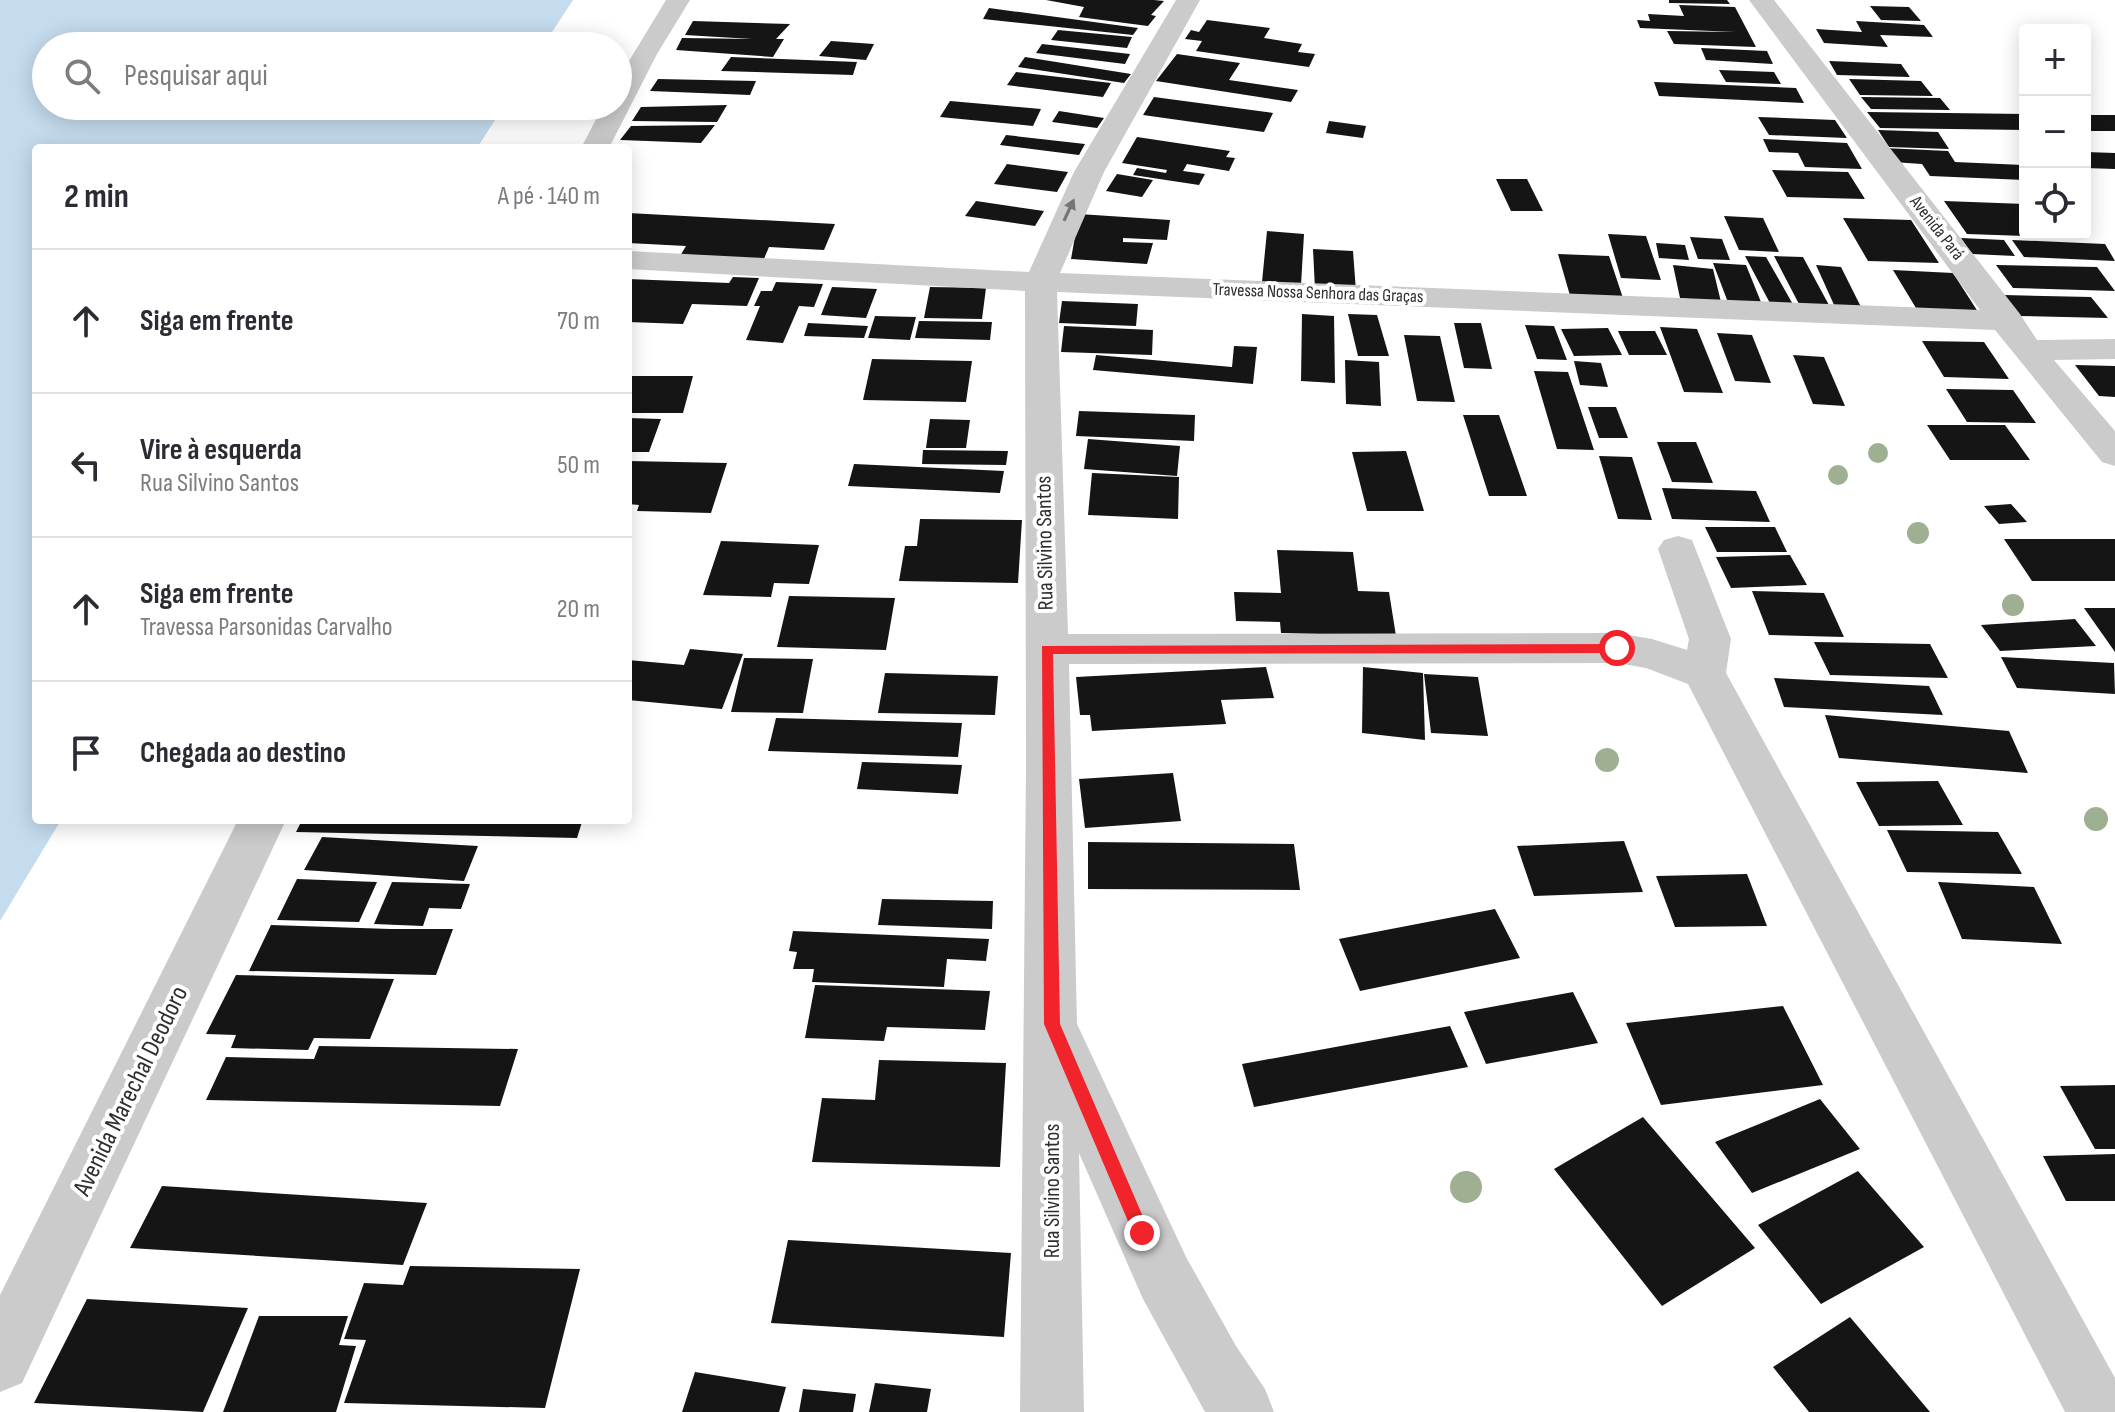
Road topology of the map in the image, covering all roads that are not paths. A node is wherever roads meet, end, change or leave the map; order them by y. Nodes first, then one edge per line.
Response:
1 (678, 0) edge
2 (1188, 0) edge
3 (1761, 0) edge
4 (632, 78) edge
5 (610, 120) edge
6 (597, 144) edge
7 (632, 260) edge
8 (1041, 282) junction
9 (2008, 321) junction
10 (2115, 349) edge
11 (2027, 350) junction
12 (2115, 454) edge
13 (1678, 549) dead end
14 (1046, 649) junction
15 (1704, 673) junction
16 (260, 824) edge
17 (1052, 1024) junction
18 (0, 1361) edge
19 (1052, 1412) edge
20 (1242, 1412) edge
21 (2099, 1412) edge

1 - 4 street
8 -> 2 street, Rua Silvino Santos
3 - 9 street, Avenida Pará
5 - 6 street
7 - 8 street, Travessa Nossa Senhora das Graças
8 - 9 street, Travessa Nossa Senhora das Graças
8 - 14 street, Rua Silvino Santos
9 - 11 street, Avenida Pará
10 - 11 street
11 - 12 street, Avenida Pará
13 - 15 street
14 - 15 street
14 - 17 street, Rua Silvino Santos
15 - 21 street
16 - 18 street, Avenida Marechal Deodoro
17 - 19 street, Rua Silvino Santos
17 - 20 street

